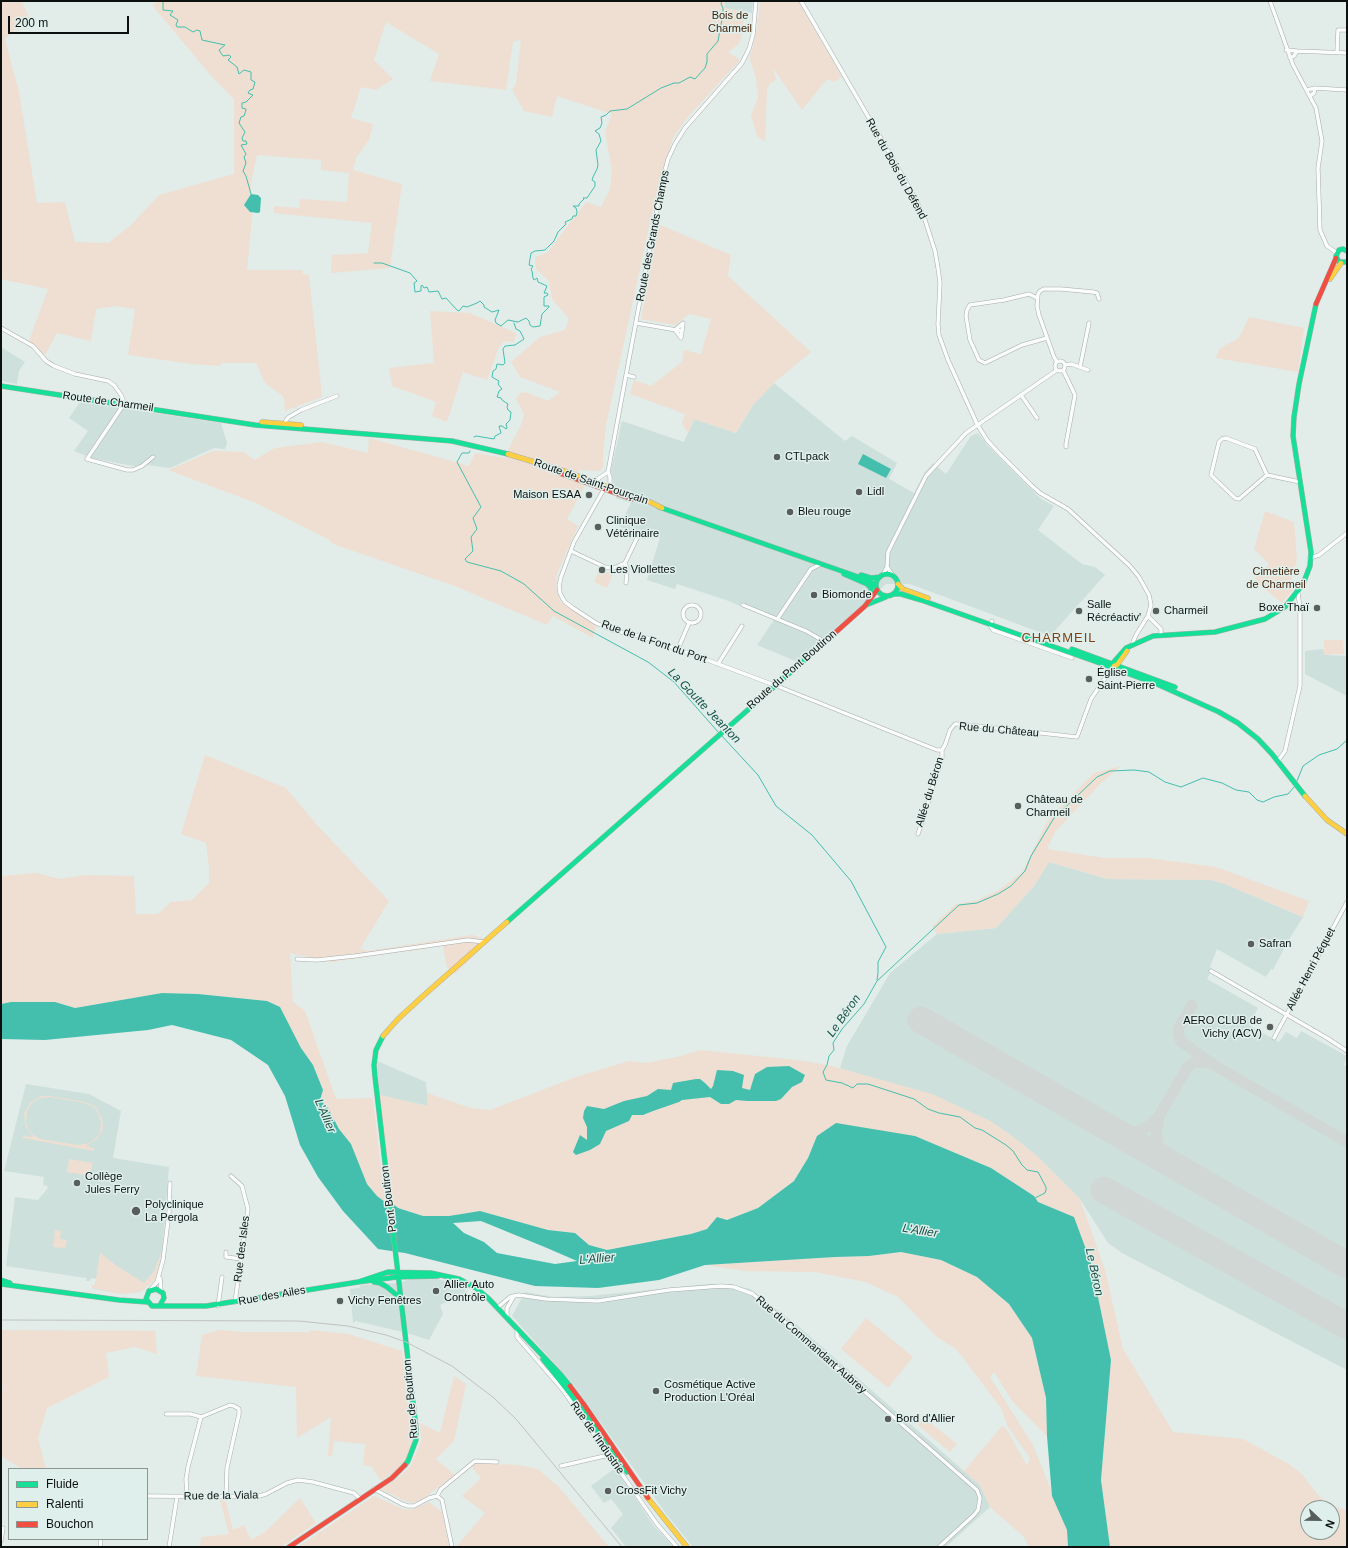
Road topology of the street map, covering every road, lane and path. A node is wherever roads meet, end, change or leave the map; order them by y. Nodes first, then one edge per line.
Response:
1 (756, 1) edge
2 (801, 1) edge
3 (1270, 1) edge
4 (1347, 30) edge
5 (1286, 50) junction
6 (1297, 51) junction
7 (1337, 53) junction
8 (1347, 53) edge
9 (1290, 58) junction
10 (1315, 88) junction
11 (1307, 90) junction
12 (1347, 90) edge
13 (1310, 96) junction
14 (1347, 251) edge
15 (1336, 255) junction
16 (1347, 262) edge
17 (1341, 263) junction
18 (1037, 298) junction
19 (1099, 299) dead end
20 (1314, 315) junction
21 (636, 323) junction
22 (1089, 323) dead end
23 (1, 328) edge
24 (675, 330) junction
25 (682, 331) junction
26 (1047, 338) junction
27 (1058, 362) junction
28 (1065, 365) junction
29 (1080, 367) junction
30 (1057, 370) junction
31 (1063, 370) junction
32 (1088, 370) dead end
33 (626, 375) junction
34 (634, 377) dead end
35 (1, 386) edge
36 (1021, 394) junction
37 (338, 396) dead end
38 (123, 405) junction
39 (1037, 418) dead end
40 (977, 424) junction
41 (285, 426) junction
42 (416, 437) joint
43 (1066, 447) dead end
44 (153, 458) dead end
45 (608, 472) junction
46 (1267, 475) junction
47 (1300, 482) junction
48 (595, 484) junction
49 (610, 487) junction
50 (604, 489) junction
51 (662, 508) junction
52 (1347, 533) edge
53 (638, 536) dead end
54 (571, 551) junction
55 (786, 552) junction
56 (1310, 558) junction
57 (809, 560) junction
58 (625, 563) junction
59 (821, 564) junction
60 (887, 567) junction
61 (830, 568) junction
62 (811, 569) junction
63 (881, 576) junction
64 (894, 577) junction
65 (626, 583) dead end
66 (898, 584) junction
67 (876, 588) junction
68 (1298, 593) junction
69 (894, 594) junction
70 (886, 596) junction
71 (871, 598) junction
72 (743, 605) dead end
73 (865, 606) junction
74 (1148, 616) junction
75 (778, 618) junction
76 (689, 623) junction
77 (991, 623) junction
78 (742, 626) dead end
79 (1161, 634) junction
80 (1027, 638) junction
81 (823, 643) junction
82 (1134, 644) junction
83 (678, 649) junction
84 (1072, 658) dead end
85 (1122, 659) junction
86 (718, 664) junction
87 (1113, 666) junction
88 (1123, 668) junction
89 (1146, 676) junction
90 (775, 685) junction
91 (942, 750) junction
92 (1272, 754) junction
93 (1278, 761) junction
94 (1341, 831) junction
95 (918, 834) dead end
96 (1347, 834) edge
97 (1347, 838) edge
98 (1347, 902) edge
99 (484, 942) junction
100 (297, 959) dead end
101 (1211, 971) dead end
102 (1287, 1014) junction
103 (1274, 1038) dead end
104 (1347, 1051) edge
105 (231, 1176) dead end
106 (170, 1183) dead end
107 (226, 1252) dead end
108 (241, 1259) junction
109 (396, 1261) joint
110 (396, 1272) junction
111 (160, 1273) junction
112 (222, 1277) dead end
113 (397, 1277) junction
114 (451, 1277) junction
115 (1, 1280) edge
116 (368, 1281) junction
117 (358, 1282) junction
118 (1, 1284) edge
119 (151, 1289) junction
120 (161, 1290) junction
121 (514, 1296) junction
122 (164, 1298) junction
123 (400, 1298) junction
124 (147, 1299) junction
125 (235, 1302) junction
126 (160, 1305) junction
127 (185, 1306) junction
128 (218, 1306) junction
129 (497, 1308) junction
130 (507, 1319) junction
131 (518, 1330) junction
132 (166, 1414) dead end
133 (201, 1417) junction
134 (609, 1455) junction
135 (497, 1462) dead end
136 (561, 1466) dead end
137 (374, 1489) junction
138 (148, 1496) edge
139 (437, 1496) junction
140 (177, 1497) junction
141 (187, 1497) junction
142 (226, 1497) junction
143 (360, 1499) junction
144 (2, 1528) edge
145 (1, 1541) edge
146 (169, 1547) edge
147 (289, 1547) edge
148 (452, 1547) edge
149 (677, 1547) edge
150 (687, 1547) edge
151 (939, 1547) edge

1 - 21 street, Route des Grands Champs
2 - 40 street, Rue du Bois du Défend
3 - 5 street
4 - 7 street
5 - 6 street
5 - 9 street
6 - 7 street
6 - 9 street
7 - 8 street
9 - 11 street
10 - 11 street
10 - 12 street
10 - 13 street
11 - 13 street
13 - 15 street
14 - 15 main road
15 - 17 main road
15 - 20 main road
16 - 17 main road
17 - 20 main road
18 - 19 street
18 - 26 street
18 - 26 street
20 - 47 main road
21 - 24 street
21 - 33 street, Route des Grands Champs
22 - 29 street
23 - 38 street
24 - 25 street
24 - 25 street
24 - 25 street
26 - 27 street
27 - 28 street
27 - 30 street
28 - 29 street
28 - 31 street
29 - 32 street
30 - 31 street
30 - 36 street
31 - 43 street
33 - 34 street
33 - 45 street, Route des Grands Champs
35 - 38 main road, Route de Charmeil
36 - 39 street
36 - 40 street
37 - 41 street
38 - 41 main road, Route de Charmeil
38 - 44 street
40 - 60 street
40 - 74 street, Rue du Bois du Défend
41 - 42 main road, Route de Charmeil
42 - 48 main road, Route de Saint-Pourçain
45 - 48 street
45 - 49 street, Route des Grands Champs
46 - 46 street
46 - 47 street
47 - 56 main road
48 - 49 main road, Route de Saint-Pourçain
48 - 50 main road, Route de Saint-Pourçain
49 - 50 street
49 - 51 main road, Route de Saint-Pourçain
50 - 51 main road, Route de Saint-Pourçain
50 - 54 street, Rue de la Font du Port
51 - 55 main road, Route de Saint-Pourçain
52 - 56 street
53 - 58 street
54 - 58 street
54 - 83 street, Rue de la Font du Port
55 - 57 main road, Route de Saint-Pourçain
55 - 63 main road, Route de Saint-Pourçain
56 - 68 main road
57 - 59 main road, Route de Saint-Pourçain
57 - 62 street
58 - 65 street
59 - 61 main road, Route de Saint-Pourçain
59 - 62 street
60 - 63 street
60 - 64 street
61 - 67 main road, Route de Saint-Pourçain
61 - 71 main road
62 - 75 street
63 - 64 main road
63 - 67 main road
64 - 66 main road
66 - 69 main road
66 - 77 main road
67 - 70 main road
67 - 71 main road, Route du Pont Boutiron
68 - 79 main road
68 - 93 street
69 - 70 main road
69 - 77 main road
70 - 73 main road, Route du Pont Boutiron
71 - 73 main road, Route du Pont Boutiron
72 - 75 street
73 - 81 main road, Route du Pont Boutiron
74 - 79 street
74 - 82 street
75 - 81 street
76 - 76 street
76 - 83 street
77 - 80 main road
77 - 80 street
78 - 86 street
79 - 82 main road
80 - 84 street
80 - 87 main road
80 - 87 main road
81 - 90 main road, Route du Pont Boutiron
82 - 85 main road
82 - 87 main road
83 - 86 street, Rue de la Font du Port
85 - 87 main road
85 - 88 main road
86 - 90 street, Rue de la Font du Port
87 - 88 main road
87 - 89 street
87 - 91 street, Rue du Château
87 - 92 main road
88 - 89 main road
89 - 92 main road
90 - 91 street
90 - 99 main road, Route du Pont Boutiron
91 - 95 street, Allée du Béron
92 - 93 main road
93 - 94 main road
94 - 96 main road
94 - 97 street
98 - 102 street, Allée Henri Péquet
99 - 100 street
99 - 109 main road, Pont Boutiron
101 - 102 street
102 - 103 street, Allée Henri Péquet
102 - 104 street
105 - 108 street, Rue des Isles
106 - 111 street
107 - 108 street
108 - 125 street, Rue des Isles
109 - 110 main road, Rue de Boutiron
110 - 113 main road, Rue de Boutiron
110 - 114 main road, Rue de l'Industrie
110 - 117 main road, Rue des Ailes
111 - 119 street
111 - 120 street
112 - 128 street
113 - 114 main road, Rue de l'Industrie
113 - 116 main road, Rue des Ailes
113 - 123 main road, Rue de Boutiron
114 - 129 main road, Rue de l'Industrie
115 - 124 main road
116 - 117 main road, Rue des Ailes
116 - 123 main road
117 - 125 main road, Rue des Ailes
118 - 124 main road
119 - 120 main road
119 - 124 main road
120 - 122 main road
121 - 129 street
121 - 130 street
121 - 151 street, Rue du Commandant Aubrey
122 - 126 main road
122 - 127 main road, Rue des Ailes
123 - 137 main road, Rue de Boutiron
124 - 126 main road
125 - 128 main road, Rue des Ailes
126 - 127 main road, Rue des Ailes
127 - 128 main road, Rue des Ailes
129 - 130 main road, Rue de l'Industrie
130 - 131 main road, Rue de l'Industrie
131 - 134 street, Rue de l'Industrie
131 - 150 main road, Rue de l'Industrie
132 - 133 street
133 - 141 street
133 - 142 street
134 - 136 street
134 - 149 street, Rue de l'Industrie
135 - 139 street
137 - 139 street
137 - 143 main road, Rue de Boutiron
138 - 140 street, Rue de la Viala
139 - 148 street
140 - 141 street, Rue de la Viala
140 - 146 street
141 - 142 street, Rue de la Viala
142 - 143 street, Rue de la Viala
143 - 147 main road, Rue de Boutiron
144 - 145 street

